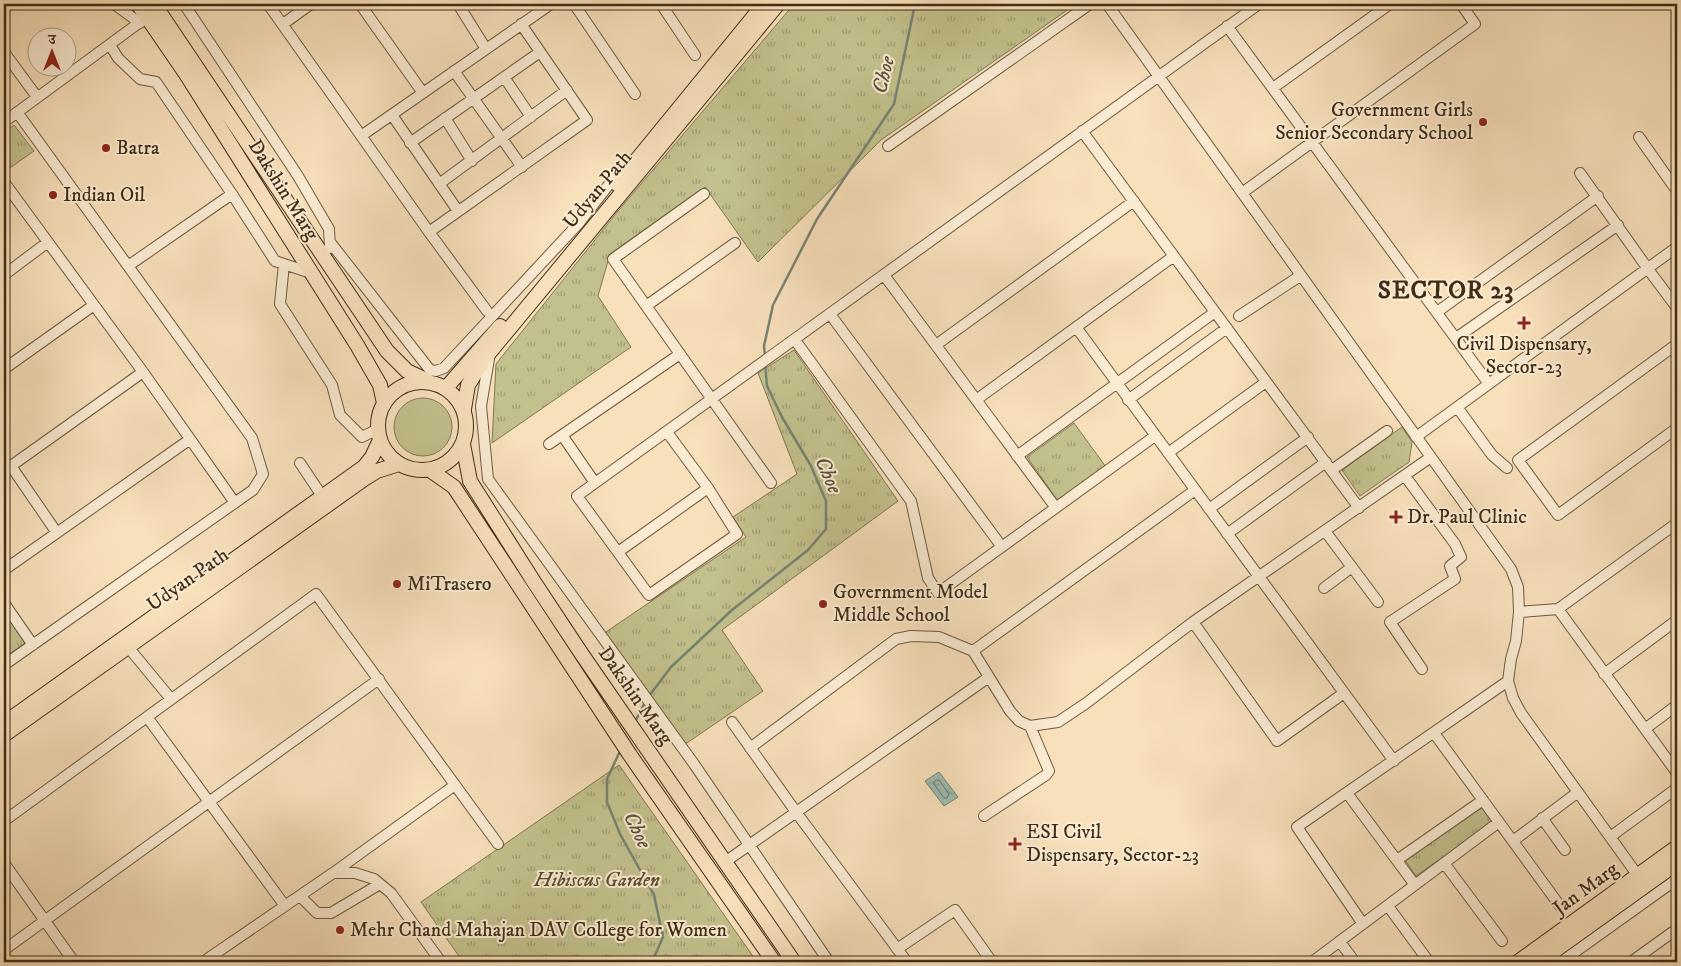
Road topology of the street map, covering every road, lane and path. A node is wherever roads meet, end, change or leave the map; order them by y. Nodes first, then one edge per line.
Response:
1 (114, 4) edge
2 (138, 4) edge
3 (184, 4) edge
4 (268, 4) edge
5 (311, 4) edge
6 (360, 4) edge
7 (458, 4) edge
8 (551, 4) edge
9 (574, 4) edge
10 (756, 4) edge
11 (764, 4) edge
12 (778, 4) edge
13 (1090, 4) edge
14 (1107, 4) edge
15 (1259, 4) edge
16 (1390, 4) edge
17 (1461, 4) edge
18 (665, 5) edge
19 (153, 12) edge
20 (282, 24) junction
21 (522, 24) junction
22 (1227, 26) junction
23 (110, 45) junction
24 (486, 49) junction
25 (4, 52) edge
26 (540, 52) junction
27 (695, 55) dead end
28 (454, 71) junction
29 (1159, 76) junction
30 (504, 77) junction
31 (1273, 88) junction
32 (567, 90) junction
33 (423, 93) junction
34 (635, 94) dead end
35 (37, 98) junction
36 (474, 98) junction
37 (17, 112) junction
38 (392, 115) junction
39 (531, 117) junction
40 (445, 118) junction
41 (4, 122) edge
42 (1082, 131) junction
43 (361, 136) junction
44 (1639, 138) dead end
45 (503, 139) junction
46 (1313, 142) junction
47 (410, 143) junction
48 (888, 146) dead end
49 (472, 161) junction
50 (522, 167) junction
51 (1580, 173) dead end
52 (4, 182) edge
53 (439, 184) junction
54 (1677, 191) edge
55 (1242, 193) junction
56 (232, 194) junction
57 (704, 194) dead end
58 (1598, 196) junction
59 (1134, 201) junction
60 (458, 211) junction
61 (1618, 225) junction
62 (429, 232) junction
63 (48, 242) junction
64 (330, 242) junction
65 (735, 243) dead end
66 (1677, 248) edge
67 (1174, 256) junction
68 (328, 263) junction
69 (284, 264) junction
70 (128, 266) junction
71 (1648, 269) junction
72 (311, 273) junction
73 (4, 275) edge
74 (884, 275) junction
75 (1300, 276) junction
76 (94, 305) junction
77 (646, 306) junction
78 (1677, 308) edge
79 (487, 311) dead end
80 (1215, 312) junction
81 (1437, 312) junction
82 (830, 314) junction
83 (1239, 316) dead end
84 (1076, 327) junction
85 (1227, 328) junction
86 (1456, 338) junction
87 (795, 340) junction
88 (1677, 344) edge
89 (936, 345) junction
90 (491, 352) junction
91 (680, 354) junction
92 (4, 369) edge
93 (143, 372) junction
94 (428, 381) junction
95 (1266, 382) junction
96 (1117, 383) junction
97 (1489, 384) junction
98 (446, 388) junction
99 (712, 399) junction
100 (976, 400) junction
101 (1128, 400) junction
102 (384, 403) junction
103 (1457, 407) junction
104 (464, 409) junction
105 (1677, 428) edge
106 (1387, 431) dead end
107 (666, 432) junction
108 (379, 434) junction
109 (562, 435) junction
110 (1155, 436) junction
111 (1308, 437) junction
112 (1416, 438) junction
113 (189, 440) junction
114 (463, 444) junction
115 (549, 444) dead end
116 (1168, 453) junction
117 (1017, 456) junction
118 (1431, 457) junction
119 (300, 463) dead end
120 (399, 464) junction
121 (1329, 466) junction
122 (1507, 468) dead end
123 (8, 469) edge
124 (430, 470) junction
125 (1405, 476) junction
126 (595, 483) junction
127 (771, 483) dead end
128 (708, 488) junction
129 (1195, 490) junction
130 (322, 496) junction
131 (235, 503) junction
132 (1056, 508) junction
133 (1209, 508) junction
134 (1359, 508) junction
135 (1677, 523) edge
136 (1325, 531) junction
137 (57, 533) junction
138 (1227, 534) junction
139 (1002, 547) junction
140 (618, 552) junction
141 (1352, 567) junction
142 (4, 570) edge
143 (1258, 577) junction
144 (1324, 588) dead end
145 (1378, 602) dead end
146 (4, 603) edge
147 (1558, 608) junction
148 (1518, 612) junction
149 (1677, 620) edge
150 (1193, 622) junction
151 (33, 645) junction
152 (128, 647) junction
153 (974, 651) junction
154 (4, 665) edge
155 (1422, 669) dead end
156 (1604, 674) junction
157 (989, 677) junction
158 (379, 679) junction
159 (1508, 681) junction
160 (1344, 693) junction
161 (171, 699) junction
162 (1677, 705) edge
163 (147, 717) junction
164 (732, 722) dead end
165 (4, 724) edge
166 (1030, 726) junction
167 (1645, 729) junction
168 (1434, 733) junction
169 (4, 735) edge
170 (750, 748) junction
171 (1394, 761) junction
172 (1677, 773) edge
173 (455, 785) junction
174 (1677, 788) edge
175 (1578, 792) junction
176 (1347, 793) junction
177 (1483, 800) junction
178 (210, 801) junction
179 (796, 812) junction
180 (984, 816) dead end
181 (1542, 818) junction
182 (4, 821) edge
183 (1499, 822) junction
184 (1610, 837) junction
185 (1513, 840) junction
186 (498, 844) dead end
187 (749, 845) junction
188 (1677, 847) edge
189 (1565, 850) dead end
190 (1396, 860) junction
191 (725, 862) junction
192 (4, 863) edge
193 (1444, 863) junction
194 (1677, 863) edge
195 (333, 873) junction
196 (1677, 879) edge
197 (1642, 881) junction
198 (380, 884) junction
199 (1415, 885) junction
200 (300, 896) junction
201 (285, 906) junction
202 (1388, 906) junction
203 (1560, 906) dead end
204 (45, 920) junction
205 (1363, 924) junction
206 (1677, 929) edge
207 (1502, 941) dead end
208 (1340, 942) junction
209 (897, 949) junction
210 (4, 950) edge
211 (74, 962) edge
212 (204, 962) edge
213 (441, 962) edge
214 (774, 962) edge
215 (794, 962) edge
216 (829, 962) edge
217 (907, 962) edge
218 (992, 962) edge
219 (1312, 962) edge
220 (1355, 962) edge
221 (1429, 962) edge
222 (1518, 962) edge
223 (1539, 962) edge
224 (1561, 962) edge
225 (1631, 962) edge

1 - 19 street
2 - 19 main road, Dakshin Marg
3 - 64 street
4 - 20 street
5 - 20 street
6 - 33 street
7 - 24 street
8 - 21 street
9 - 34 street
10 - 64 street
11 - 98 main road, Udyan Path
12 - 90 main road, Udyan Path
13 - 48 street
14 - 29 street
15 - 22 street
16 - 31 street
17 - 46 street
18 - 27 street
19 - 23 street
19 - 68 main road, Dakshin Marg
19 - 72 main road, Dakshin Marg
20 - 43 street
21 - 24 street
21 - 26 street
22 - 29 street
22 - 31 street
23 - 35 street
23 - 56 street
24 - 28 street
25 - 35 street
26 - 30 street
26 - 32 street
28 - 33 street
28 - 36 street
29 - 42 street
29 - 55 street
30 - 36 street
30 - 39 street
31 - 46 street
32 - 39 street
32 - 50 street
33 - 38 street
35 - 37 street
36 - 40 street
36 - 45 street
37 - 41 street
37 - 70 street
38 - 43 street
38 - 47 street
39 - 45 street
40 - 47 street
40 - 49 street
42 - 59 street
42 - 74 street
43 - 62 street
44 - 54 street
45 - 49 street
45 - 50 street
46 - 55 street
46 - 81 street
47 - 53 street
49 - 53 street
50 - 60 street
51 - 58 street
52 - 63 street
53 - 60 street
55 - 75 street
56 - 69 street
56 - 70 street
57 - 77 street
58 - 61 street
58 - 81 street
59 - 67 street
59 - 89 street
60 - 62 street
61 - 71 street
61 - 86 street
62 - 79 street
63 - 73 street
63 - 76 street
64 - 68 street
65 - 77 street
66 - 71 street
67 - 80 street
67 - 84 street
68 - 94 main road, Dakshin Marg
69 - 72 street
69 - 108 street
70 - 131 street
71 - 78 street
71 - 97 street
72 - 102 main road, Dakshin Marg
74 - 82 street
74 - 89 street
75 - 83 street
75 - 112 street
76 - 92 street
76 - 93 street
77 - 91 street
80 - 85 street
80 - 96 street
81 - 86 street
82 - 87 street
82 - 139 street
84 - 96 street
84 - 100 street
85 - 95 street
85 - 101 street
86 - 97 street
87 - 99 street
87 - 139 street
88 - 105 street
89 - 100 street
90 - 104 main road, Udyan Path
90 - 187 street
91 - 99 street
91 - 109 street
93 - 113 street
93 - 123 street
94 - 98 main road
94 - 102 main road
95 - 111 street
95 - 116 street
96 - 101 street
96 - 117 street
97 - 103 street
98 - 104 main road
99 - 107 street
99 - 127 street
100 - 117 street
101 - 110 street
102 - 108 main road
103 - 112 street
103 - 122 street
104 - 114 main road
106 - 121 street
107 - 126 street
107 - 128 street
108 - 120 main road
108 - 130 main road, Udyan Path
109 - 115 street
109 - 126 street
110 - 116 street
110 - 132 street
111 - 121 street
111 - 133 street
112 - 118 street
113 - 131 street
113 - 137 street
114 - 124 main road
114 - 191 main road, Dakshin Marg
116 - 129 street
117 - 132 street
118 - 125 street
118 - 148 street
119 - 130 street
120 - 124 main road
120 - 152 main road, Udyan Path
121 - 134 street
121 - 138 street
123 - 137 street
124 - 214 main road, Dakshin Marg
125 - 134 street
125 - 155 street
126 - 140 street
128 - 140 street
128 - 140 street
129 - 133 street
129 - 153 street
130 - 165 main road, Udyan Path
131 - 151 street
132 - 139 street
133 - 138 street
134 - 136 street
135 - 147 street
136 - 141 street
136 - 143 street
137 - 142 street
138 - 143 street
141 - 144 street
141 - 145 street
143 - 150 street
143 - 160 street
146 - 151 street
147 - 148 street
147 - 156 street
148 - 159 street
149 - 156 street
150 - 160 street
150 - 166 street
151 - 154 street
152 - 161 street
152 - 169 main road, Udyan Path
153 - 157 street
153 - 170 street
156 - 167 street
157 - 166 street
157 - 179 street
158 - 161 street
158 - 173 street
158 - 178 street
159 - 168 street
159 - 175 street
160 - 171 street
161 - 163 street
162 - 167 street
163 - 178 street
163 - 182 street
164 - 170 street
166 - 180 street
167 - 172 street
168 - 171 street
168 - 177 street
170 - 179 street
171 - 176 street
173 - 186 street
173 - 195 street
174 - 184 street
175 - 181 street
175 - 184 street
176 - 190 street
176 - 205 street
177 - 183 street
177 - 190 street
178 - 201 street
178 - 204 street
179 - 187 street
179 - 209 street
181 - 185 street
181 - 189 street
183 - 185 street
183 - 193 street
184 - 197 street
185 - 203 street
187 - 191 street
187 - 216 street
188 - 197 main road, Jan Marg
190 - 199 street
191 - 215 main road, Dakshin Marg
192 - 204 street
193 - 199 street
193 - 207 street
194 - 197 main road, Jan Marg
195 - 198 street
195 - 200 street
196 - 224 street
197 - 222 main road, Jan Marg
197 - 223 main road, Jan Marg
198 - 200 street
198 - 213 street
199 - 202 street
200 - 201 street
201 - 212 street
202 - 205 street
202 - 221 street
204 - 210 street
204 - 211 street
205 - 208 street
206 - 225 street
208 - 219 street
208 - 220 street
209 - 217 street
209 - 218 street

